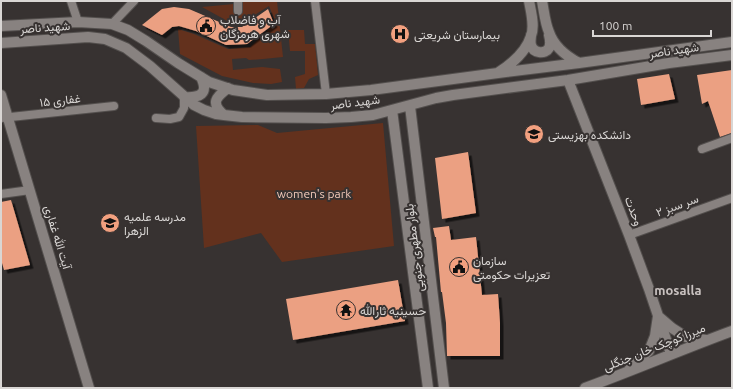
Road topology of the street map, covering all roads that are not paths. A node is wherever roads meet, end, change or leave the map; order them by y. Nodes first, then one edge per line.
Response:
1 (71, 1) edge
2 (238, 1) edge
3 (315, 1) edge
4 (529, 1) edge
5 (542, 1) edge
6 (131, 2) edge
7 (238, 11) dead end
8 (78, 22) junction
9 (112, 24) junction
10 (1, 26) edge
11 (549, 32) junction
12 (531, 35) junction
13 (732, 42) edge
14 (1, 43) edge
15 (667, 50) junction
16 (732, 55) edge
17 (579, 63) junction
18 (670, 63) junction
19 (498, 73) junction
20 (201, 77) junction
21 (568, 80) junction
22 (228, 88) junction
23 (1, 94) edge
24 (326, 94) junction
25 (184, 97) junction
26 (114, 106) dead end
27 (410, 106) junction
28 (392, 110) junction
29 (224, 115) junction
30 (4, 117) edge
31 (156, 118) dead end
32 (732, 138) edge
33 (702, 149) dead end
34 (30, 190) junction
35 (1, 194) edge
36 (732, 198) edge
37 (629, 235) junction
38 (429, 263) junction
39 (412, 265) junction
40 (658, 316) junction
41 (732, 331) edge
42 (708, 340) junction
43 (671, 354) junction
44 (624, 373) junction
45 (89, 388) edge
46 (428, 388) edge
47 (444, 388) edge
48 (585, 388) edge

1 - 8 street
2 - 7 street
3 - 24 street
4 - 12 main road
5 - 11 main road
6 - 9 street
8 - 9 main road, شهید ناصر
8 - 10 main road, شهید ناصر
9 - 20 main road, شهید ناصر
11 - 12 main road
11 - 17 main road
12 - 19 main road
13 - 15 main road, شهید ناصر
14 - 25 main road, شهید ناصر
15 - 17 main road, شهید ناصر
15 - 18 main road
16 - 18 main road, شهید ناصر
17 - 19 main road, شهید ناصر
18 - 21 main road, شهید ناصر
19 - 24 main road, شهید ناصر
20 - 22 main road, شهید ناصر
20 - 25 main road
21 - 27 main road, شهید ناصر
21 - 37 main road, وحدت
22 - 24 main road, شهید ناصر
22 - 29 main road
23 - 30 main road, آیت الله غفاری
25 - 29 main road, شهید ناصر
25 - 31 street
26 - 30 street, غفاری ۱۵
27 - 28 main road, شهید ناصر
27 - 38 main road, بلوار مطهری جنوبی
28 - 29 main road, شهید ناصر
28 - 39 main road, بلوار مطهری جنوبی
30 - 34 main road, آیت الله غفاری
32 - 33 street
34 - 35 street
34 - 45 main road, آیت الله غفاری
36 - 37 street, سر سبز ۲
37 - 40 main road, وحدت
38 - 39 main road
38 - 47 main road, بلوار مطهری جنوبی
39 - 46 main road, بلوار مطهری جنوبی
40 - 42 main road
40 - 43 main road, وحدت
40 - 44 main road
41 - 42 main road, میرزا کوچک خان جنگلی
42 - 43 main road, میرزا کوچک خان جنگلی
43 - 44 main road, میرزا کوچک خان جنگلی
44 - 48 main road, میرزا کوچک خان جنگلی

